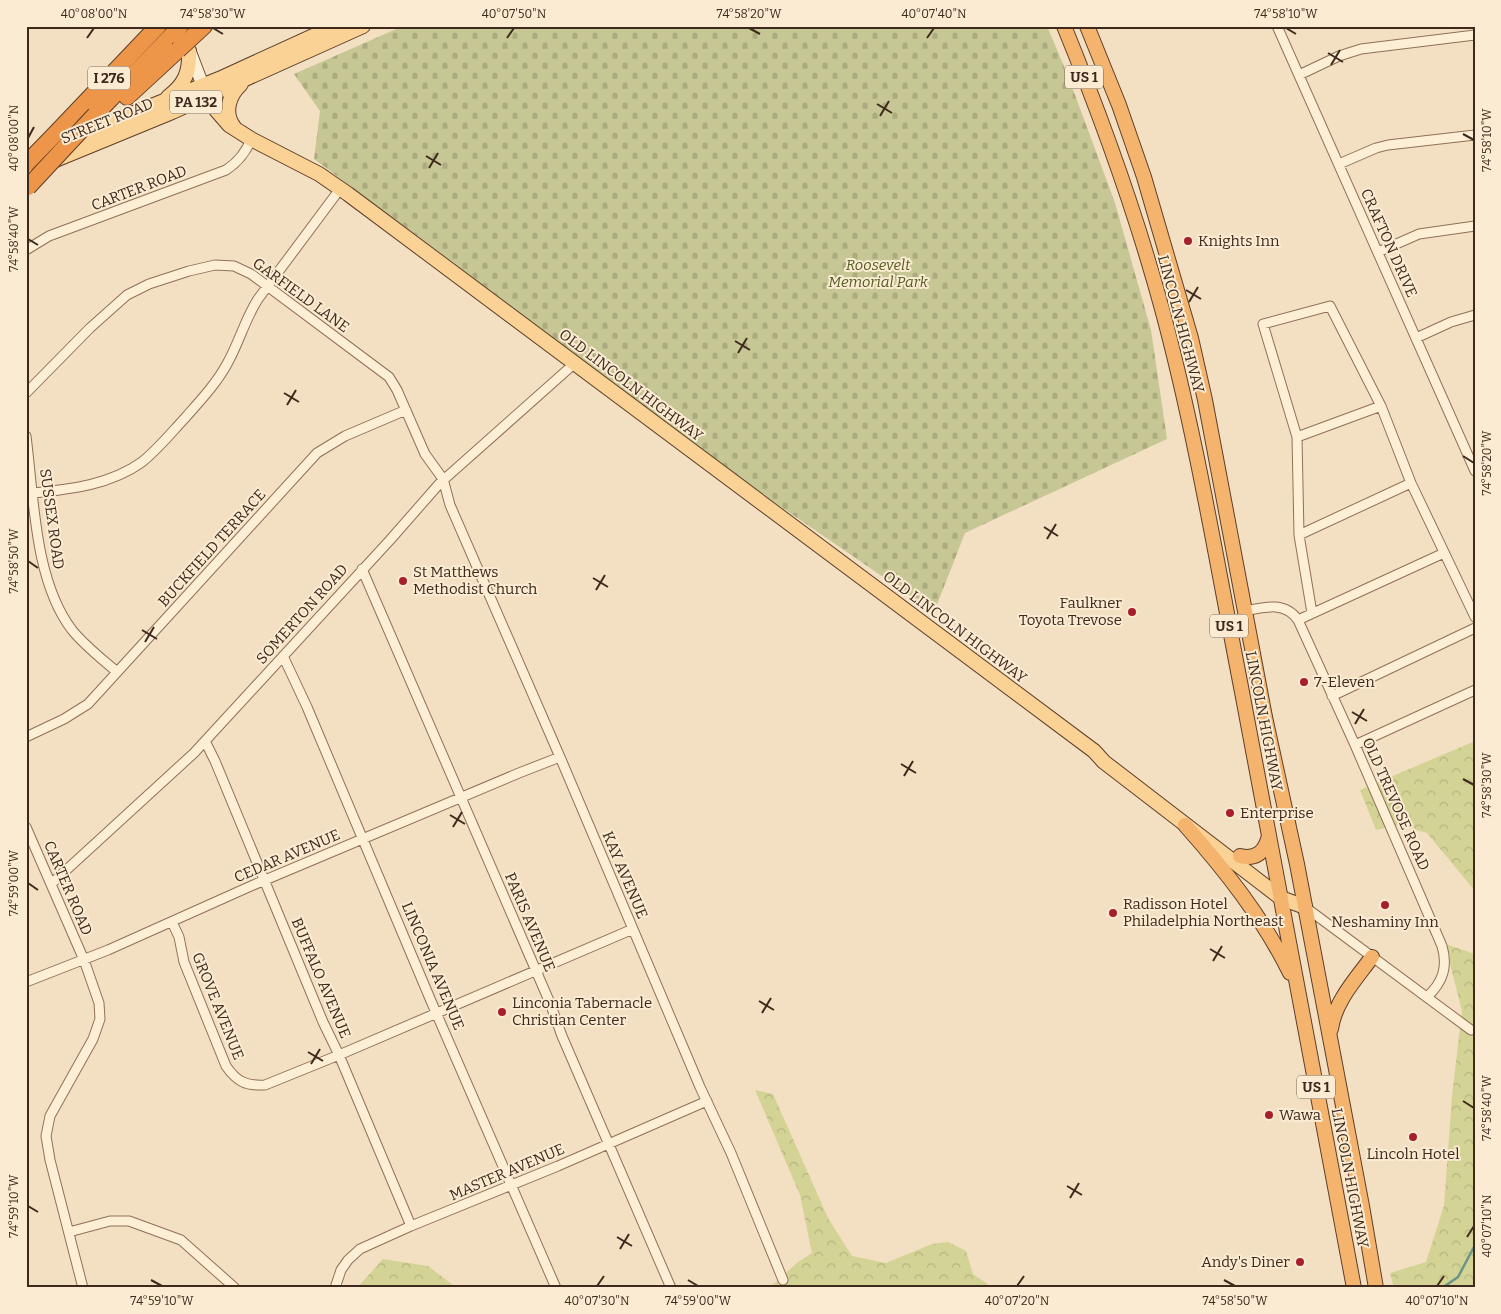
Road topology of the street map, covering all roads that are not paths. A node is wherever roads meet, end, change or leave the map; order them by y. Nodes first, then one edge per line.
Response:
1 (158, 26) edge
2 (204, 26) edge
3 (335, 26) edge
4 (363, 26) edge
5 (1064, 26) edge
6 (1087, 26) edge
7 (1277, 26) edge
8 (1475, 36) edge
9 (181, 38) edge
10 (1299, 75) junction
11 (245, 80) junction
12 (206, 91) junction
13 (157, 104) junction
14 (1475, 135) edge
15 (245, 136) junction
16 (26, 156) edge
17 (26, 164) edge
18 (1339, 164) junction
19 (27, 182) edge
20 (340, 189) junction
21 (1475, 226) edge
22 (26, 250) edge
23 (1378, 252) junction
24 (268, 286) junction
25 (1475, 315) edge
26 (1416, 338) junction
27 (574, 363) junction
28 (26, 393) edge
29 (1381, 406) junction
30 (406, 410) junction
31 (26, 436) edge
32 (1297, 437) junction
33 (1475, 471) edge
34 (443, 479) junction
35 (1411, 483) junction
36 (33, 493) junction
37 (1299, 535) junction
38 (1444, 553) junction
39 (362, 569) junction
40 (1245, 610) junction
41 (1312, 613) junction
42 (1475, 617) edge
43 (1298, 620) junction
44 (1475, 628) edge
45 (283, 656) junction
46 (116, 672) junction
47 (1475, 690) edge
48 (1332, 696) junction
49 (26, 737) edge
50 (205, 741) junction
51 (1355, 745) junction
52 (1094, 750) junction
53 (560, 757) junction
54 (461, 797) junction
55 (1185, 825) junction
56 (26, 827) edge
57 (1269, 836) junction
58 (363, 839) junction
59 (1240, 856) junction
60 (265, 881) junction
61 (51, 884) junction
62 (1280, 892) junction
63 (1305, 907) junction
64 (172, 922) junction
65 (633, 929) junction
66 (1372, 957) junction
67 (84, 960) junction
68 (536, 970) junction
69 (26, 982) edge
70 (1296, 986) junction
71 (1427, 998) junction
72 (436, 1012) junction
73 (1471, 1030) dead end
74 (1330, 1039) junction
75 (339, 1055) junction
76 (707, 1102) junction
77 (609, 1143) junction
78 (512, 1185) junction
79 (411, 1226) junction
80 (69, 1232) junction
81 (783, 1280) dead end
82 (83, 1288) edge
83 (235, 1288) edge
84 (336, 1288) edge
85 (556, 1288) edge
86 (671, 1288) edge
87 (1354, 1288) edge
88 (1376, 1288) edge

1 - 17 highway, I 276, bridge
2 - 9 highway
3 - 12 main road, STREET ROAD / PA 132
4 - 11 main road, STREET ROAD / PA 132
5 - 57 highway, LINCOLN HIGHWAY / US 1
6 - 40 highway, LINCOLN HIGHWAY / US 1
7 - 10 street, CRAFTON DRIVE
8 - 10 street
9 - 12 main road, OLD LINCOLN HIGHWAY
9 - 13 main road
9 - 19 highway, bridge
10 - 18 street, CRAFTON DRIVE
11 - 12 main road, STREET ROAD / PA 132
11 - 15 main road
12 - 13 main road, STREET ROAD / PA 132
12 - 15 main road, OLD LINCOLN HIGHWAY
12 - 19 main road, STREET ROAD / PA 132
13 - 16 main road, STREET ROAD / PA 132
14 - 18 street
15 - 20 main road, OLD LINCOLN HIGHWAY
15 - 22 street, CARTER ROAD
18 - 23 street, CRAFTON DRIVE
20 - 24 street
20 - 27 main road, OLD LINCOLN HIGHWAY
21 - 23 street
23 - 26 street, CRAFTON DRIVE
24 - 28 street, GARFIELD LANE
24 - 30 street, GARFIELD LANE
24 - 36 street
25 - 26 street
26 - 33 street, CRAFTON DRIVE
27 - 34 street, SOMERTON ROAD
27 - 52 main road, OLD LINCOLN HIGHWAY
29 - 32 street
29 - 32 street
29 - 35 street
30 - 34 street, GARFIELD LANE
30 - 46 street, BUCKFIELD TERRACE
31 - 36 street, SUSSEX ROAD
32 - 37 street
34 - 39 street, SOMERTON ROAD
34 - 53 street, KAY AVENUE
35 - 37 street
35 - 38 street
36 - 46 street, SUSSEX ROAD
37 - 41 street
38 - 41 street
38 - 42 street
39 - 45 street, SOMERTON ROAD
39 - 54 street, PARIS AVENUE
40 - 43 street
40 - 63 highway, LINCOLN HIGHWAY / US 1
41 - 43 street
43 - 48 street, OLD TREVOSE ROAD
44 - 48 street
45 - 50 street, SOMERTON ROAD
45 - 58 street, LINCONIA AVENUE
46 - 49 street, BUCKFIELD TERRACE
47 - 51 street
48 - 51 street, OLD TREVOSE ROAD
50 - 60 street, BUFFALO AVENUE
50 - 61 street, SOMERTON ROAD
51 - 71 street, OLD TREVOSE ROAD
52 - 55 main road, OLD LINCOLN HIGHWAY
52 - 59 main road, OLD LINCOLN HIGHWAY
53 - 54 street, CEDAR AVENUE
53 - 65 street, KAY AVENUE
54 - 58 street, CEDAR AVENUE
54 - 68 street, PARIS AVENUE
55 - 62 main road, OLD LINCOLN HIGHWAY
55 - 70 highway
56 - 61 street, CARTER ROAD
57 - 59 highway
57 - 62 highway, LINCOLN HIGHWAY / US 1
58 - 60 street, CEDAR AVENUE
58 - 72 street, LINCONIA AVENUE
59 - 62 main road, OLD LINCOLN HIGHWAY
60 - 64 street, CEDAR AVENUE
60 - 75 street, BUFFALO AVENUE
61 - 67 street, CARTER ROAD
62 - 63 main road, OLD LINCOLN HIGHWAY
62 - 70 highway, LINCOLN HIGHWAY / US 1
63 - 66 street, OLD LINCOLN HIGHWAY
63 - 74 highway, LINCOLN HIGHWAY / US 1
64 - 67 street, CEDAR AVENUE
64 - 75 street, GROVE AVENUE
65 - 68 street
65 - 76 street, KAY AVENUE
66 - 71 street, OLD LINCOLN HIGHWAY
66 - 74 highway
67 - 69 street, CEDAR AVENUE
67 - 80 street, CARTER ROAD
68 - 72 street
68 - 77 street, PARIS AVENUE
70 - 87 highway, LINCOLN HIGHWAY / US 1
71 - 73 street, OLD LINCOLN HIGHWAY
72 - 75 street
72 - 78 street, LINCONIA AVENUE
74 - 88 highway, LINCOLN HIGHWAY / US 1
75 - 79 street, BUFFALO AVENUE
76 - 77 street, MASTER AVENUE
76 - 81 street, KAY AVENUE
77 - 78 street, MASTER AVENUE
77 - 86 street, PARIS AVENUE
78 - 79 street, MASTER AVENUE
78 - 85 street, LINCONIA AVENUE
79 - 84 street, MASTER AVENUE
80 - 82 street, CARTER ROAD
80 - 83 street

